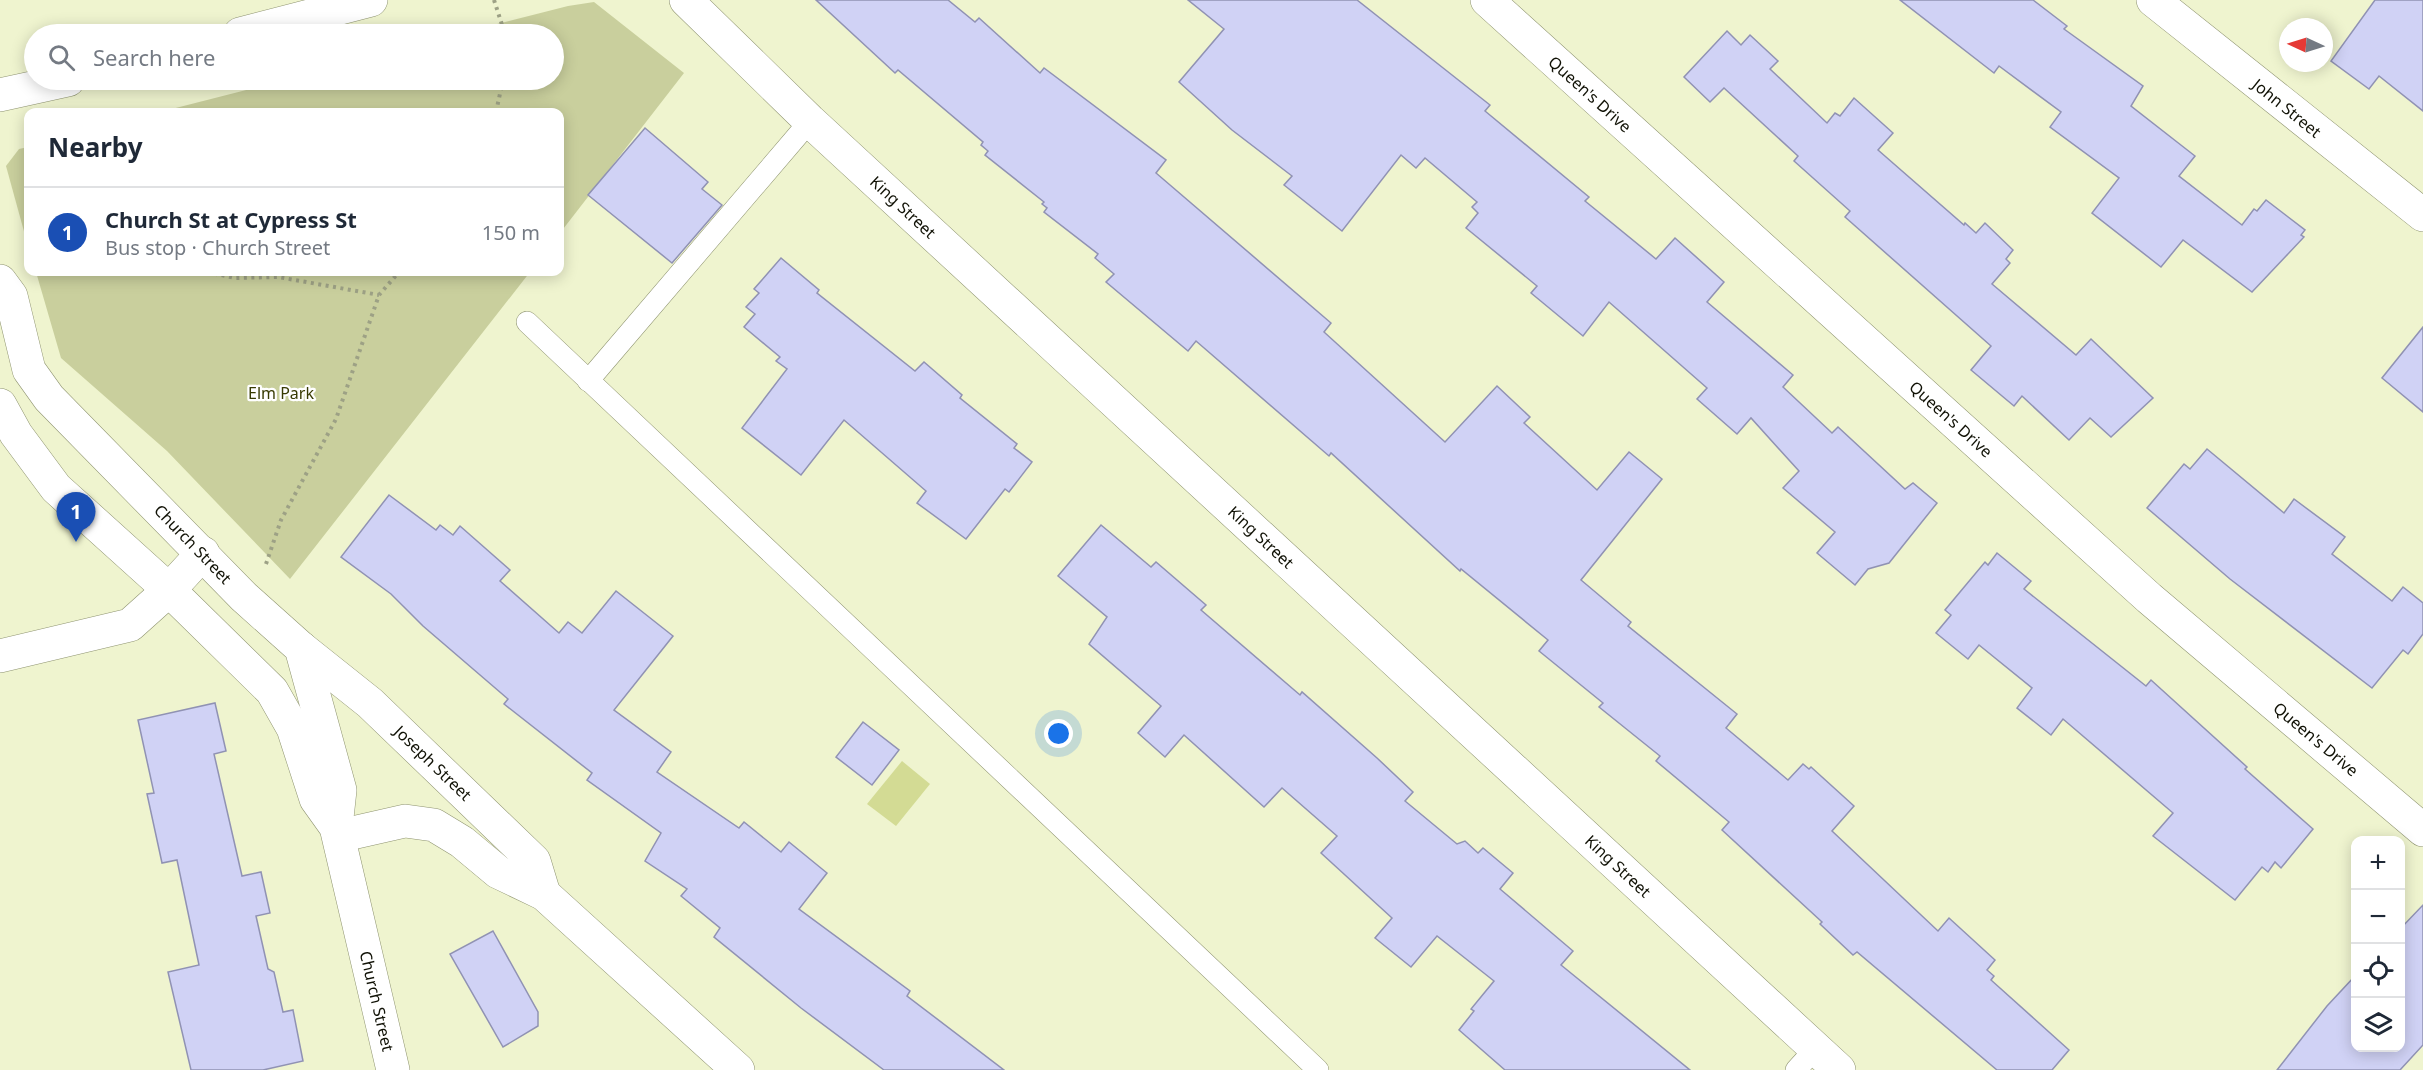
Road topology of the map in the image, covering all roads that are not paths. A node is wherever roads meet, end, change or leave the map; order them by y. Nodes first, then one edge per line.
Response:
1 (371, 0) edge
2 (686, 0) edge
3 (1486, 0) edge
4 (2153, 0) edge
5 (279, 24) edge
6 (24, 90) edge
7 (0, 95) edge
8 (810, 121) junction
9 (2423, 214) edge
10 (0, 281) edge
11 (527, 322) dead end
12 (588, 381) junction
13 (0, 405) edge
14 (203, 553) junction
15 (169, 590) junction
16 (301, 648) junction
17 (0, 656) edge
18 (2423, 830) edge
19 (337, 832) junction
20 (544, 894) junction
21 (1806, 1059) edge
22 (393, 1070) edge
23 (738, 1070) edge
24 (1318, 1070) edge
25 (1839, 1070) edge

1 - 5 street
2 - 8 street, King Street
3 - 18 street, Queen's Drive
4 - 9 street, John Street
6 - 7 street
8 - 12 lane
8 - 21 street, King Street
10 - 14 street, Church Street
11 - 12 lane
12 - 24 lane
13 - 15 street, Church Street
14 - 15 street
14 - 16 street, Church Street
15 - 17 street
15 - 19 street, Church Street
16 - 19 street, Church Street
16 - 20 street, Joseph Street
19 - 20 street
19 - 22 street, Church Street
20 - 23 street
21 - 25 street, King Street

